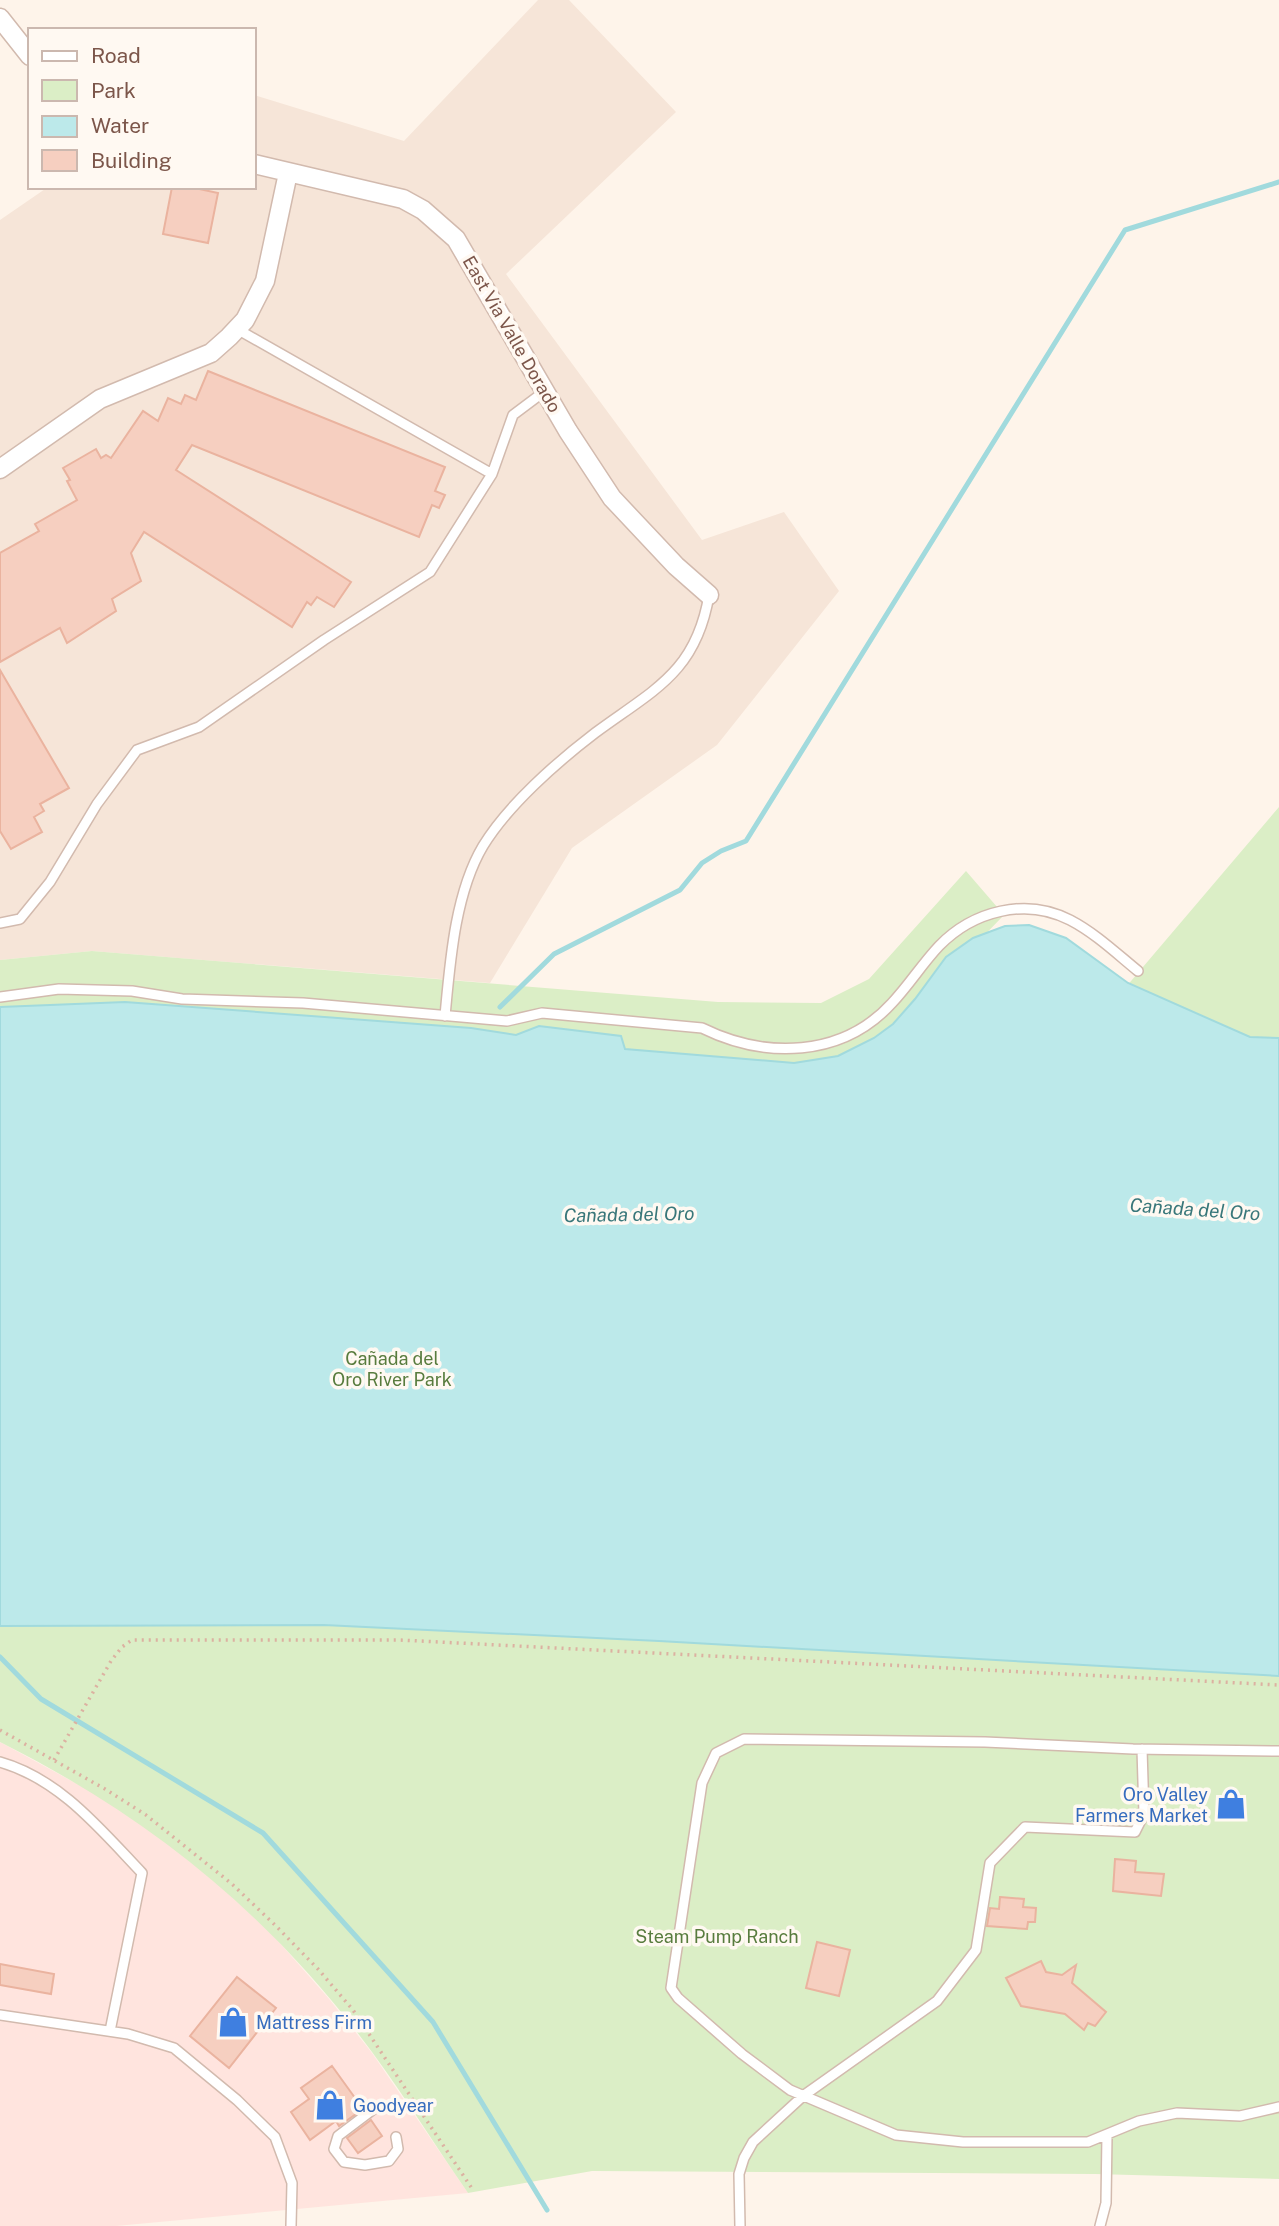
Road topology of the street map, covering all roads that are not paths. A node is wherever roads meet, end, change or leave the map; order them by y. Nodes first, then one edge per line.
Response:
1 (0, 18) edge
2 (28, 53) edge
3 (256, 165) edge
4 (288, 173) junction
5 (237, 329) junction
6 (545, 390) junction
7 (0, 468) edge
8 (492, 474) junction
9 (709, 595) joint
10 (0, 923) edge
11 (1138, 971) dead end
12 (0, 997) edge
13 (445, 1016) junction
14 (1142, 1749) junction
15 (1279, 1751) edge
16 (0, 1762) edge
17 (0, 2015) edge
18 (110, 2031) junction
19 (803, 2096) junction
20 (1279, 2107) edge
21 (375, 2108) dead end
22 (1107, 2135) junction
23 (396, 2137) dead end
24 (291, 2226) edge
25 (740, 2226) edge
26 (1100, 2226) edge

1 - 2 street
3 - 4 street, East Via Valle Dorado
4 - 5 street
4 - 6 street, East Via Valle Dorado
5 - 7 street
5 - 8 lane
6 - 8 lane
6 - 9 street, East Via Valle Dorado
8 - 10 lane
9 - 13 lane
11 - 13 lane
12 - 13 lane
14 - 15 lane
14 - 19 lane
14 - 19 lane
16 - 18 lane
17 - 18 lane
18 - 24 lane
19 - 22 lane
19 - 25 lane
20 - 22 lane
21 - 23 lane
22 - 26 lane

